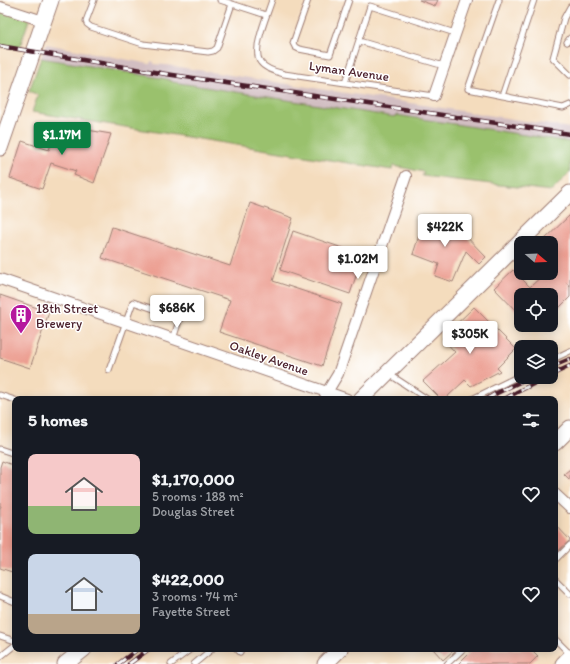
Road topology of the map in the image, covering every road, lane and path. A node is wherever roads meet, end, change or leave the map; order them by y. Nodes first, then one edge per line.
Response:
1 (51, 0) edge
2 (94, 0) edge
3 (220, 0) edge
4 (272, 0) edge
5 (308, 0) edge
6 (349, 0) edge
7 (467, 0) edge
8 (499, 0) edge
9 (534, 0) edge
10 (371, 3) edge
11 (232, 4) junction
12 (0, 7) edge
13 (570, 7) edge
14 (266, 15) junction
15 (43, 21) junction
16 (455, 33) junction
17 (359, 41) junction
18 (444, 66) junction
19 (570, 75) edge
20 (345, 83) junction
21 (434, 96) joint
22 (502, 96) junction
23 (570, 105) edge
24 (0, 148) edge
25 (406, 176) dead end
26 (570, 192) edge
27 (0, 279) edge
28 (126, 323) junction
29 (173, 339) junction
30 (570, 351) edge
31 (558, 357) edge
32 (109, 370) dead end
33 (387, 373) junction
34 (514, 378) edge
35 (0, 395) edge
36 (326, 396) edge
37 (364, 396) edge
38 (418, 396) edge
39 (478, 396) edge
40 (12, 399) edge
41 (570, 428) edge
42 (558, 440) edge
43 (0, 449) edge
44 (12, 453) edge
45 (558, 497) edge
46 (570, 508) edge
47 (570, 545) edge
48 (558, 557) edge
49 (558, 582) edge
50 (570, 594) edge
51 (0, 596) edge
52 (12, 601) edge
53 (0, 636) edge
54 (12, 640) edge
55 (558, 642) edge
56 (12, 647) edge
57 (80, 652) edge
58 (187, 652) edge
59 (208, 652) edge
60 (337, 652) edge
61 (460, 652) edge
62 (570, 654) edge
63 (0, 657) edge
64 (570, 657) edge
65 (65, 664) edge
66 (171, 664) edge
67 (194, 664) edge
68 (325, 664) edge
69 (447, 664) edge
70 (563, 664) edge

1 - 15 street
2 - 11 lane
3 - 11 lane
4 - 14 lane
5 - 6 lane
7 - 16 street
8 - 22 lane
9 - 22 lane
10 - 16 lane
10 - 17 lane
11 - 14 lane
12 - 15 street
13 - 19 lane
14 - 20 lane, Lyman Avenue
15 - 24 street
16 - 18 street
17 - 18 lane
17 - 20 lane
18 - 21 street
20 - 21 lane, Lyman Avenue
22 - 23 lane
25 - 36 street
26 - 33 street
27 - 28 street, Oakley Avenue
28 - 29 street, Oakley Avenue
28 - 29 lane
28 - 32 lane
29 - 36 street, Oakley Avenue
30 - 31 lane
33 - 37 street
33 - 38 lane
34 - 39 lane
35 - 40 lane
41 - 42 street
43 - 44 lane
45 - 46 street
47 - 48 lane
49 - 50 lane
51 - 52 lane
53 - 54 lane
55 - 62 lane
56 - 63 lane
57 - 65 street
58 - 66 lane
59 - 67 lane
60 - 68 street
61 - 69 lane
64 - 70 street

